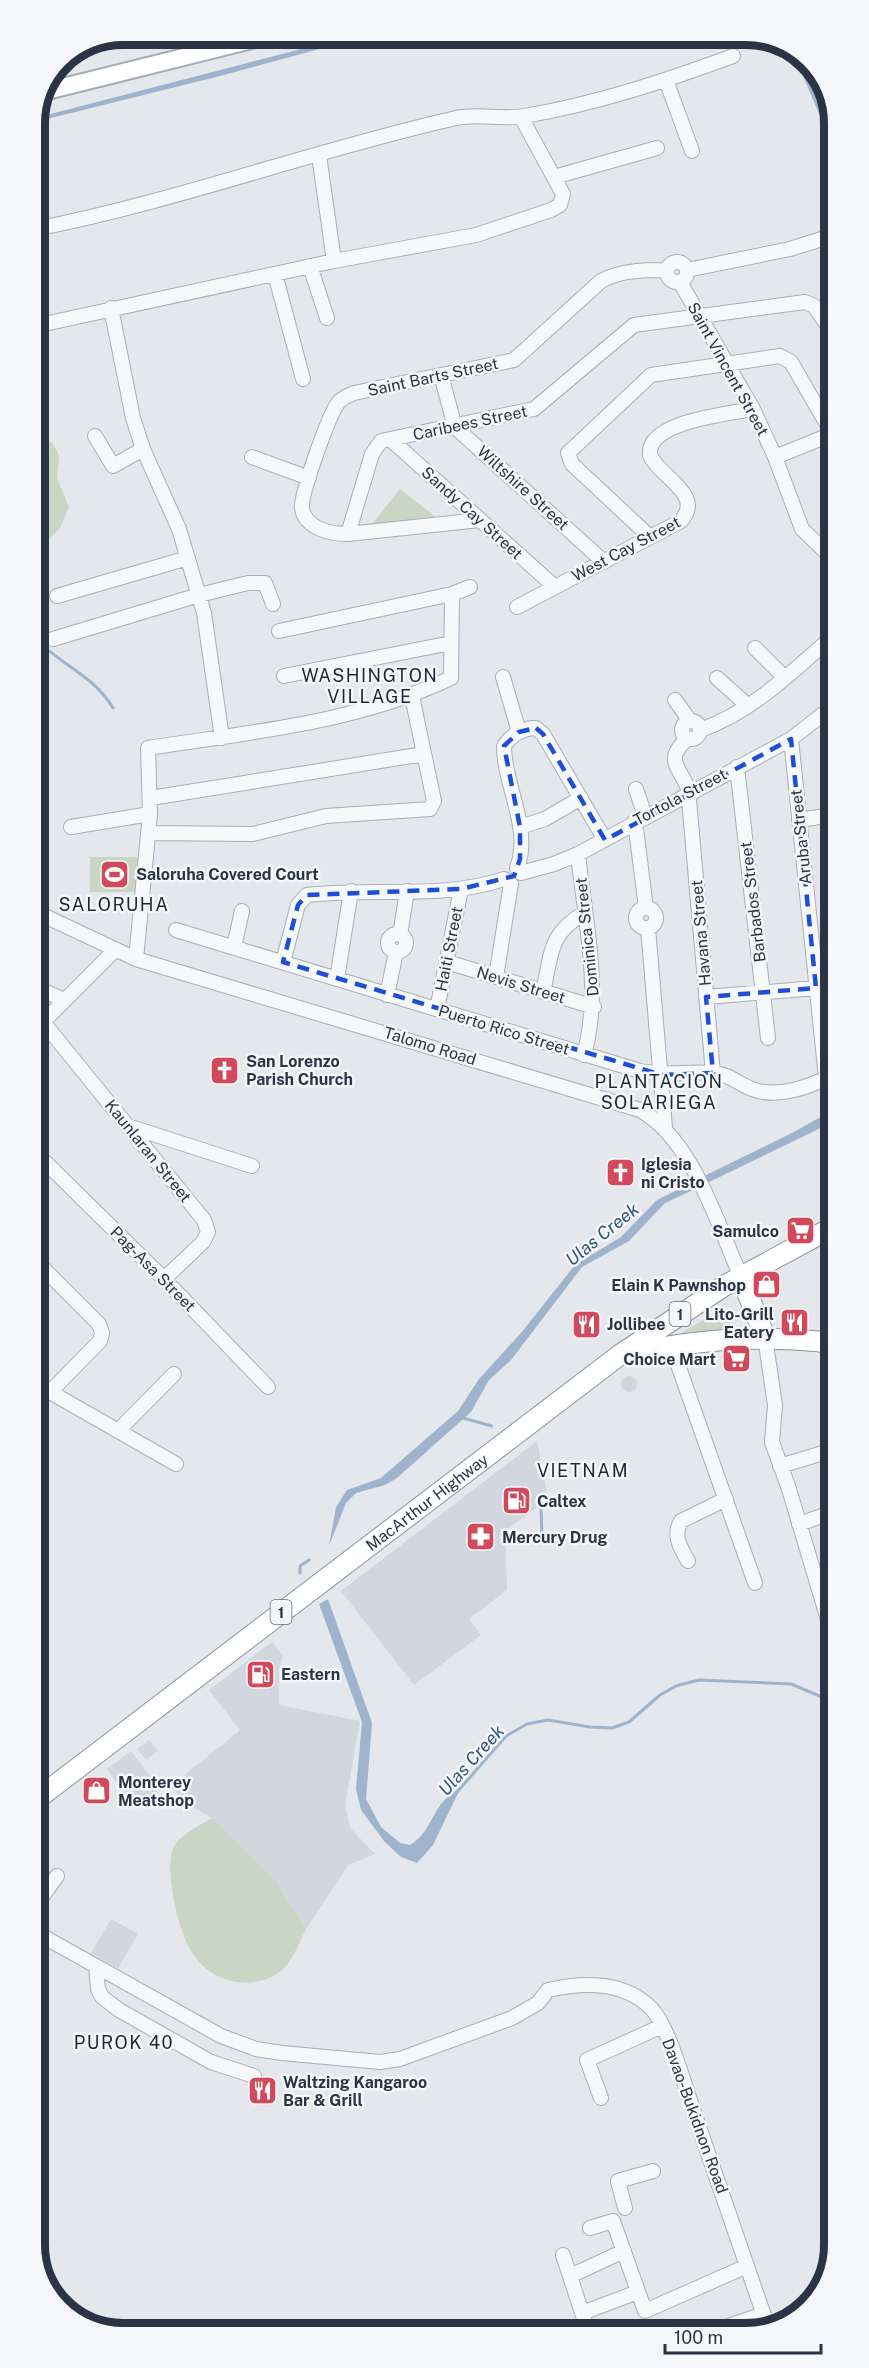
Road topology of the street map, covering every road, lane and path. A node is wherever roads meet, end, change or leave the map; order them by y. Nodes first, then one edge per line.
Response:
1 (229, 45) edge
2 (733, 56) dead end
3 (666, 80) junction
4 (52, 90) edge
5 (520, 117) junction
6 (657, 148) dead end
7 (692, 151) dead end
8 (319, 155) junction
9 (554, 177) junction
10 (45, 227) edge
11 (824, 239) edge
12 (334, 261) junction
13 (310, 266) junction
14 (275, 273) junction
15 (683, 276) junction
16 (111, 308) junction
17 (699, 316) junction
18 (327, 318) dead end
19 (824, 319) edge
20 (45, 324) edge
21 (726, 362) junction
22 (441, 375) junction
23 (303, 379) dead end
24 (753, 409) junction
25 (824, 420) edge
26 (455, 427) junction
27 (95, 436) dead end
28 (824, 436) edge
29 (390, 439) junction
30 (143, 449) junction
31 (252, 457) dead end
32 (775, 457) junction
33 (309, 478) junction
34 (480, 520) junction
35 (348, 534) junction
36 (650, 537) junction
37 (824, 550) edge
38 (188, 558) junction
39 (604, 562) junction
40 (470, 587) dead end
41 (555, 587) junction
42 (452, 594) junction
43 (199, 595) junction
44 (57, 597) dead end
45 (273, 604) dead end
46 (517, 607) dead end
47 (279, 631) dead end
48 (53, 639) dead end
49 (451, 643) junction
50 (824, 644) edge
51 (755, 648) dead end
52 (284, 676) dead end
53 (503, 677) dead end
54 (717, 678) dead end
55 (785, 678) junction
56 (412, 696) junction
57 (675, 700) dead end
58 (747, 705) junction
59 (824, 713) edge
60 (695, 725) junction
61 (519, 732) junction
62 (222, 738) junction
63 (790, 739) junction
64 (424, 754) junction
65 (737, 767) junction
66 (636, 789) dead end
67 (688, 794) junction
68 (151, 798) junction
69 (581, 798) junction
70 (150, 814) junction
71 (824, 816) edge
72 (640, 818) junction
73 (799, 820) junction
74 (71, 827) dead end
75 (520, 827) junction
76 (149, 833) junction
77 (605, 840) junction
78 (578, 854) junction
79 (519, 870) junction
80 (508, 882) junction
81 (461, 889) junction
82 (351, 891) junction
83 (407, 891) junction
84 (242, 911) dead end
85 (584, 913) junction
86 (45, 916) edge
87 (176, 930) dead end
88 (234, 947) junction
89 (115, 950) junction
90 (136, 959) junction
91 (283, 962) junction
92 (447, 962) junction
93 (496, 977) junction
94 (337, 980) junction
95 (816, 988) junction
96 (45, 991) edge
97 (543, 992) junction
98 (763, 992) junction
99 (387, 995) junction
100 (706, 997) junction
101 (64, 1000) junction
102 (594, 1007) junction
103 (437, 1009) junction
104 (45, 1021) edge
105 (45, 1032) edge
106 (768, 1038) dead end
107 (824, 1043) edge
108 (584, 1054) junction
109 (713, 1072) junction
110 (662, 1075) junction
111 (824, 1079) edge
112 (127, 1126) junction
113 (665, 1128) junction
114 (45, 1163) edge
115 (252, 1166) dead end
116 (824, 1232) edge
117 (45, 1270) edge
118 (741, 1277) junction
119 (164, 1279) junction
120 (765, 1337) junction
121 (824, 1342) edge
122 (671, 1346) junction
123 (621, 1354) junction
124 (174, 1374) dead end
125 (267, 1387) dead end
126 (45, 1389) edge
127 (50, 1392) junction
128 (118, 1431) junction
129 (824, 1453) edge
130 (176, 1464) dead end
131 (780, 1466) junction
132 (726, 1498) junction
133 (824, 1515) edge
134 (800, 1524) junction
135 (688, 1562) dead end
136 (755, 1583) dead end
137 (824, 1597) edge
138 (45, 1793) edge
139 (57, 1876) dead end
140 (45, 1893) edge
141 (45, 1937) edge
142 (96, 1966) junction
143 (662, 2026) junction
144 (254, 2076) dead end
145 (601, 2098) dead end
146 (653, 2171) dead end
147 (625, 2208) dead end
148 (590, 2228) dead end
149 (624, 2252) junction
150 (563, 2255) dead end
151 (747, 2266) junction
152 (570, 2276) junction
153 (638, 2292) junction
154 (582, 2313) junction
155 (764, 2314) junction
156 (766, 2320) edge
157 (585, 2323) edge
158 (738, 2323) edge

1 - 4 main road
2 - 3 street
3 - 5 street
3 - 7 street
5 - 8 street
5 - 9 street
6 - 9 street
8 - 10 street
8 - 12 street
9 - 12 street
11 - 15 street
12 - 13 street
13 - 14 street
13 - 18 street
14 - 16 street
14 - 23 street
15 - 17 street, Saint Vincent Street
15 - 22 street, Saint Barts Street
16 - 20 street
16 - 30 street
17 - 19 street, Caribees Street
17 - 21 street, Saint Vincent Street
17 - 26 street, Caribees Street
21 - 24 street, Saint Vincent Street
21 - 25 street
21 - 36 street
22 - 26 street
22 - 33 street, Saint Barts Street
24 - 32 street, Saint Vincent Street
24 - 36 street, West Cay Street
26 - 29 street, Caribees Street
26 - 39 street, Wiltshire Street
27 - 30 street
28 - 32 street
29 - 34 street, Sandy Cay Street
29 - 35 street, Caribees Street
30 - 38 street
31 - 33 street
32 - 37 street, Saint Vincent Street
33 - 35 street, Saint Barts Street
34 - 35 street
34 - 41 street, Sandy Cay Street
36 - 39 street, West Cay Street
38 - 43 street
38 - 44 street
39 - 41 street, West Cay Street
40 - 42 street
41 - 46 street, West Cay Street
42 - 47 street
42 - 49 street
43 - 45 street
43 - 48 street
43 - 62 street
49 - 52 street
49 - 56 street
50 - 55 street
51 - 55 street
53 - 61 street
54 - 58 street
55 - 58 street
56 - 62 street
56 - 64 street
57 - 60 street
58 - 60 street
59 - 63 street, Tortola Street
60 - 67 street, Havana Street
61 - 69 street
61 - 75 street
62 - 68 street
63 - 65 street, Tortola Street
63 - 73 street, Aruba Street
64 - 68 street
64 - 76 street
65 - 67 street, Tortola Street
65 - 98 street, Barbados Street
66 - 72 street
67 - 72 street, Tortola Street
67 - 100 street, Havana Street
68 - 70 street
69 - 75 street
69 - 77 street
70 - 74 street
70 - 76 street
71 - 73 street
72 - 77 street, Tortola Street
72 - 110 street
73 - 95 street, Aruba Street
75 - 79 street
76 - 90 street
77 - 78 street, Tortola Street
78 - 79 street, Tortola Street
78 - 85 street, Dominica Street
79 - 80 street
80 - 81 street
80 - 93 street
81 - 83 street
81 - 92 street, Haiti Street
82 - 83 street
82 - 91 street
82 - 94 street
83 - 99 street
84 - 88 street
85 - 97 street
85 - 102 street, Dominica Street
86 - 89 street, Talomo Road
87 - 88 street, Puerto Rico Street
88 - 91 street, Puerto Rico Street
89 - 90 street, Talomo Road
89 - 101 street
90 - 113 street, Talomo Road
91 - 94 street, Puerto Rico Street
92 - 93 street, Nevis Street
92 - 103 street, Haiti Street
93 - 97 street, Nevis Street
94 - 99 street, Puerto Rico Street
95 - 98 street
95 - 107 street, Aruba Street
96 - 101 street
97 - 102 street, Nevis Street
98 - 100 street
98 - 106 street, Barbados Street
99 - 103 street, Puerto Rico Street
100 - 109 street, Havana Street
101 - 104 street
102 - 108 street, Dominica Street
103 - 108 street, Puerto Rico Street
105 - 112 street, Kaunlaran Street
108 - 110 street, Puerto Rico Street
109 - 110 street, Puerto Rico Street
109 - 111 street, Puerto Rico Street
110 - 113 street
112 - 115 street
112 - 119 street, Kaunlaran Street
113 - 118 street, Talomo Road
114 - 119 street, Pag-Asa Street
116 - 118 highway, MacArthur Highway / 1
117 - 127 street
118 - 120 highway
118 - 123 highway, MacArthur Highway / 1
119 - 125 street, Pag-Asa Street
120 - 121 highway
120 - 122 highway
120 - 131 street
122 - 123 highway
122 - 132 street
123 - 138 highway, MacArthur Highway / 1
124 - 128 street
126 - 127 street
127 - 128 street
128 - 130 street
129 - 131 street
131 - 134 street
132 - 135 street
132 - 136 street
133 - 134 street
134 - 137 street
139 - 140 street
141 - 142 street
142 - 143 street, Davao-Bukidnon Road
142 - 144 street
143 - 145 street
143 - 151 street, Davao-Bukidnon Road
146 - 147 street
148 - 149 street
149 - 152 street
149 - 153 street
150 - 152 street
151 - 153 street
151 - 155 street, Davao-Bukidnon Road
152 - 154 street
153 - 154 street
154 - 157 street
155 - 156 street, Davao-Bukidnon Road
155 - 158 street

